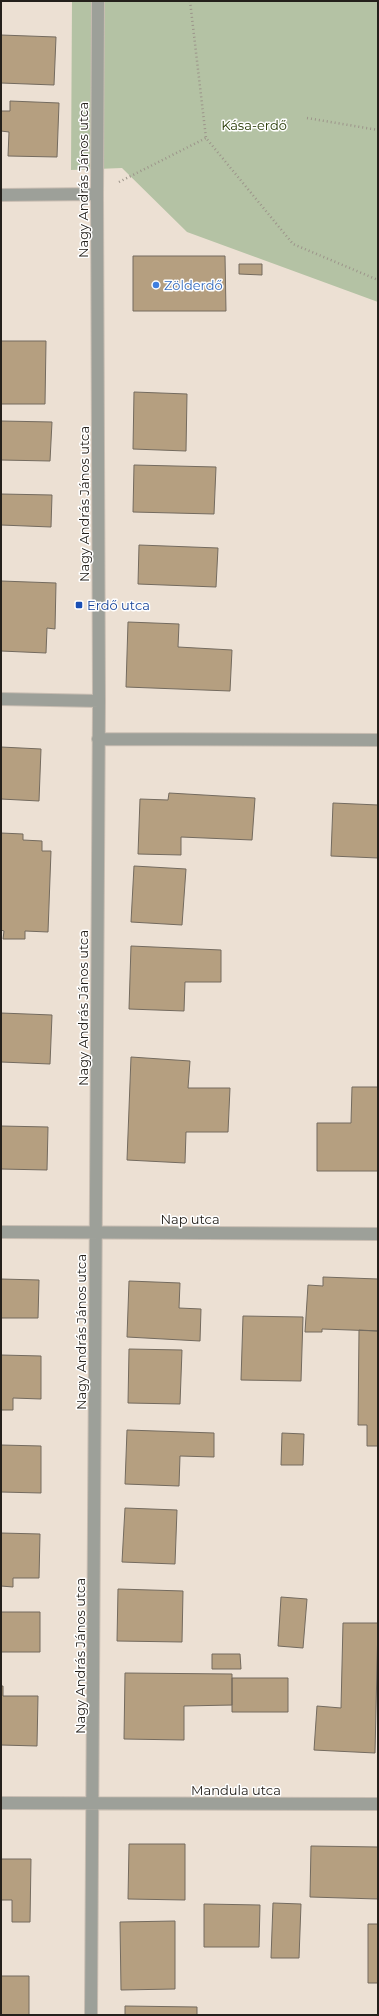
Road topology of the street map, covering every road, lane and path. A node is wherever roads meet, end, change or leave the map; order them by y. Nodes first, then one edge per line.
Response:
1 (98, 1) edge
2 (190, 1) edge
3 (307, 118) dead end
4 (378, 130) edge
5 (206, 138) junction
6 (97, 194) junction
7 (1, 195) edge
8 (378, 280) edge
9 (1, 699) edge
10 (99, 701) junction
11 (98, 739) junction
12 (378, 740) edge
13 (1, 1232) edge
14 (95, 1233) junction
15 (378, 1234) edge
16 (1, 1803) edge
17 (94, 1803) junction
18 (378, 1804) edge
19 (91, 2015) edge

1 - 6 street, Nagy András János utca
2 - 5 path
3 - 4 path
5 - 6 path
5 - 8 path
6 - 7 street
6 - 10 street, Nagy András János utca
9 - 10 street
10 - 11 street, Nagy András János utca
11 - 12 street
11 - 14 street, Nagy András János utca
13 - 14 street, Nap utca
14 - 15 street, Nap utca
14 - 17 street, Nagy András János utca
16 - 17 street, Mandula utca
17 - 18 street, Mandula utca
17 - 19 street, Nagy András János utca

